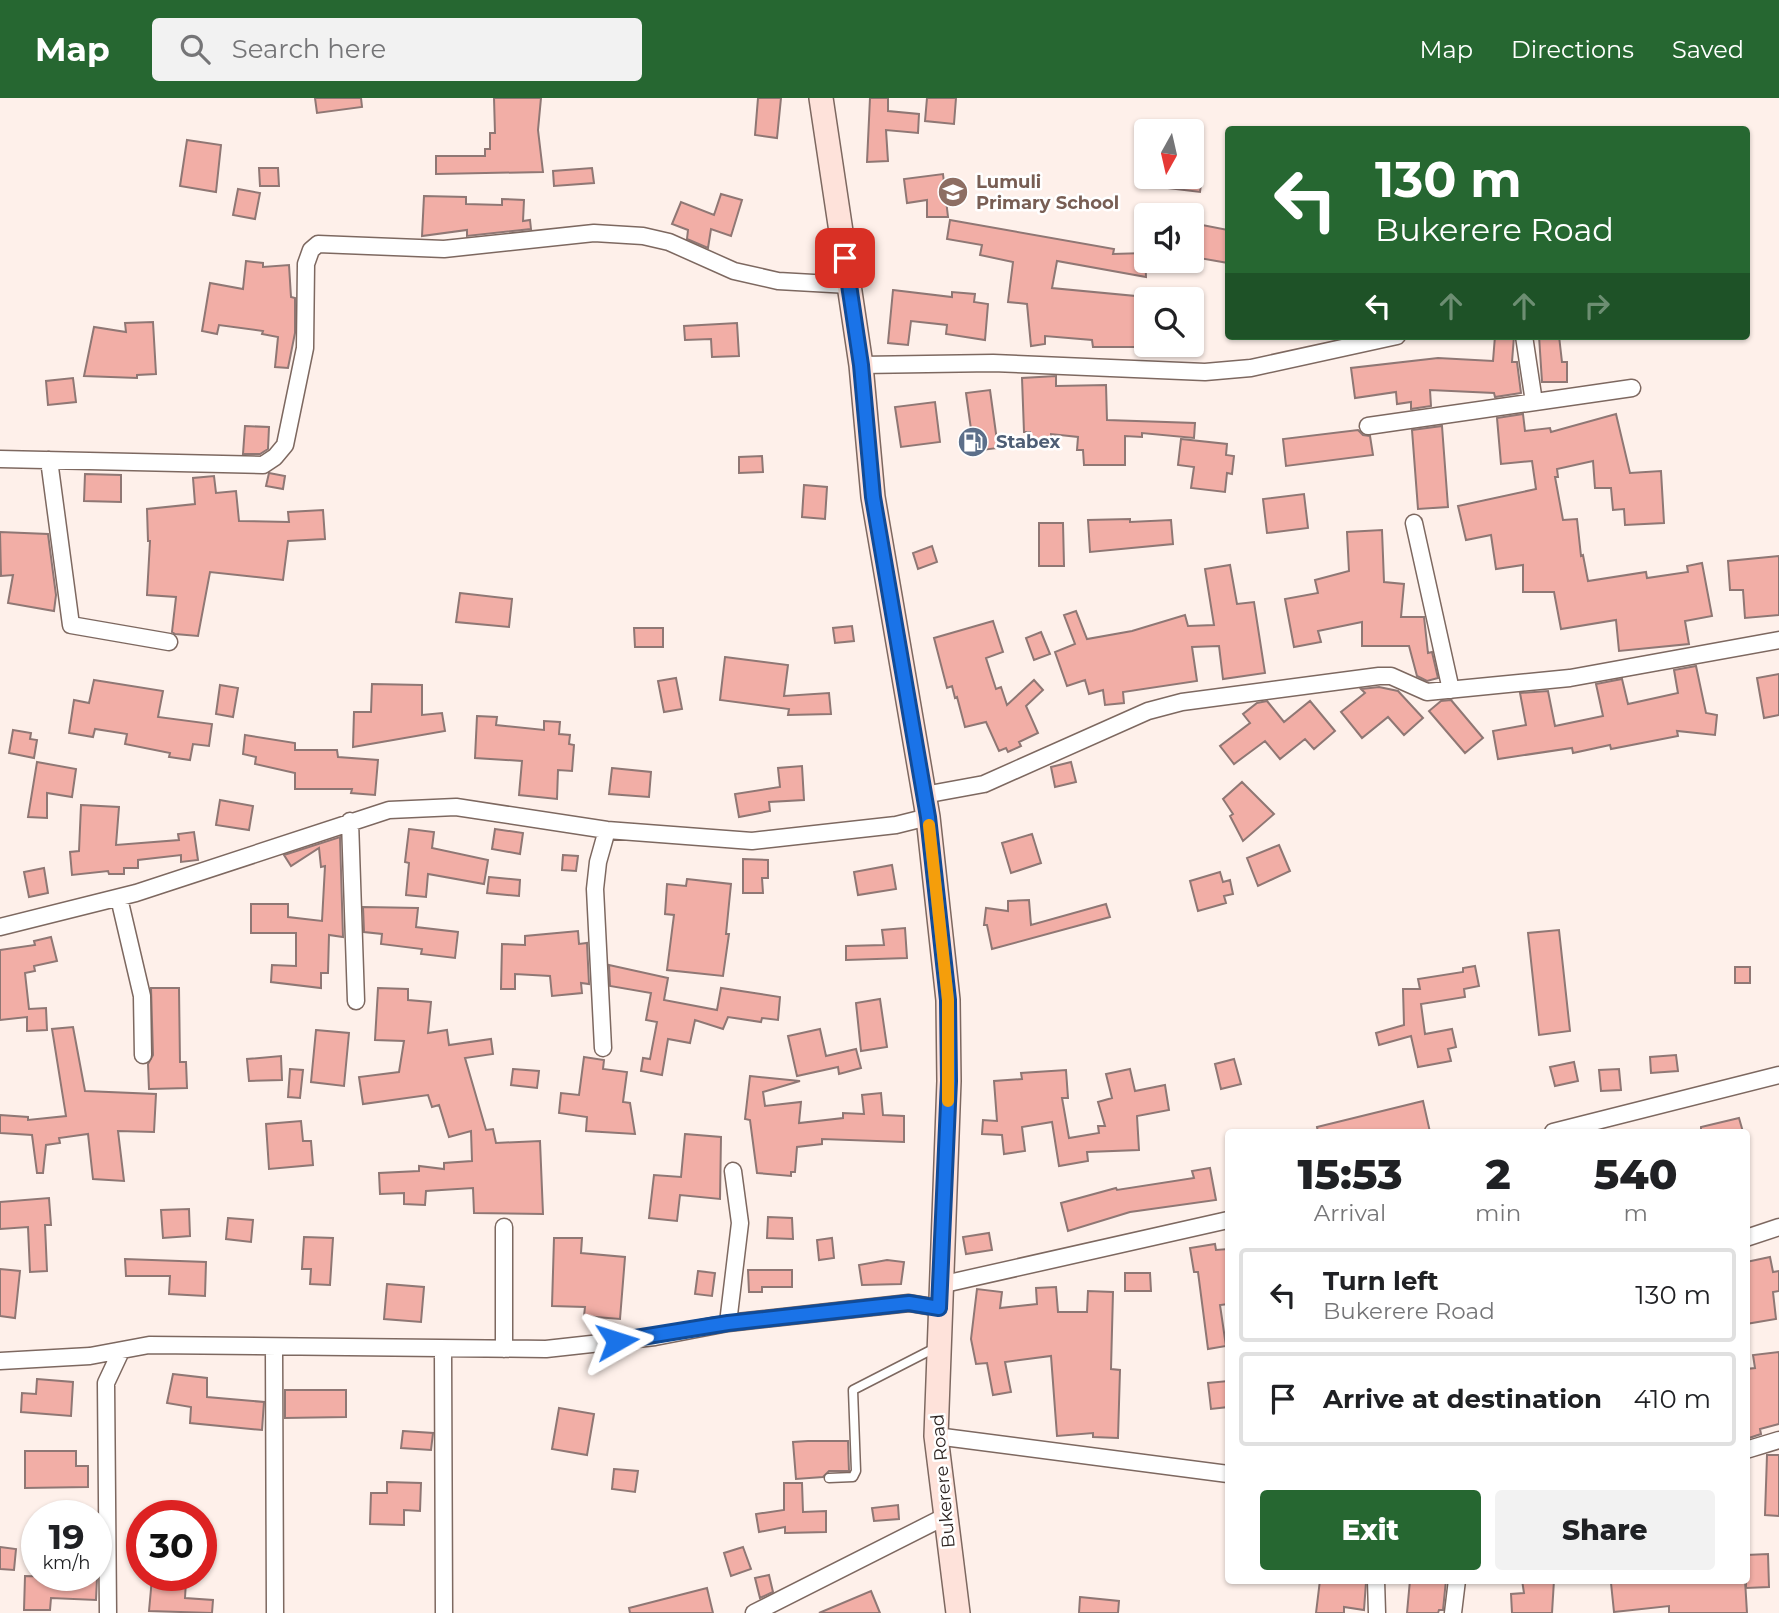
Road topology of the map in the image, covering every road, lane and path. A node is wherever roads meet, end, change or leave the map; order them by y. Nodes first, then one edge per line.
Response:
1 (821, 98) edge
2 (849, 285) junction
3 (1379, 340) edge
4 (1525, 340) edge
5 (861, 365) junction
6 (1632, 388) dead end
7 (1534, 402) junction
8 (1368, 426) dead end
9 (0, 459) edge
10 (49, 460) junction
11 (1414, 523) dead end
12 (1779, 640) edge
13 (169, 642) dead end
14 (1451, 690) junction
15 (926, 806) junction
16 (350, 821) junction
17 (607, 830) junction
18 (119, 898) junction
19 (0, 927) edge
20 (356, 1001) dead end
21 (603, 1048) dead end
22 (143, 1055) dead end
23 (1779, 1075) edge
24 (1565, 1129) edge
25 (733, 1171) dead end
26 (1225, 1221) edge
27 (504, 1227) dead end
28 (1779, 1227) edge
29 (1750, 1237) edge
30 (939, 1297) junction
31 (728, 1323) junction
32 (937, 1347) junction
33 (274, 1349) junction
34 (504, 1349) junction
35 (443, 1350) junction
36 (121, 1351) junction
37 (0, 1361) edge
38 (936, 1436) junction
39 (1779, 1440) edge
40 (1750, 1449) edge
41 (1225, 1474) edge
42 (829, 1478) dead end
43 (946, 1516) junction
44 (1376, 1584) edge
45 (1457, 1584) edge
46 (108, 1613) edge
47 (275, 1613) edge
48 (444, 1613) edge
49 (754, 1613) edge
50 (958, 1613) edge
51 (1377, 1613) edge
52 (1453, 1613) edge

1 - 2 main road, Bukerere Road
2 - 5 main road, Bukerere Road
2 - 10 street
3 - 5 street
4 - 7 street
5 - 15 main road, Bukerere Road
6 - 7 street
7 - 8 street
9 - 10 street
10 - 13 street
11 - 14 street
12 - 14 street
14 - 15 street
15 - 17 street
15 - 30 main road, Bukerere Road
16 - 17 street
16 - 18 street
16 - 20 street
17 - 21 street
18 - 19 street
18 - 22 street
23 - 24 street
25 - 31 street
26 - 30 street
27 - 34 street
28 - 29 street
30 - 31 street
30 - 32 main road, Bukerere Road
31 - 34 street
32 - 38 main road, Bukerere Road
32 - 42 lane
33 - 35 street
33 - 36 street
33 - 47 street
34 - 35 street
35 - 48 street
36 - 37 street
36 - 46 street
38 - 41 street
38 - 43 main road, Bukerere Road
39 - 40 street
43 - 49 street
43 - 50 main road, Bukerere Road
44 - 51 street
45 - 52 street

